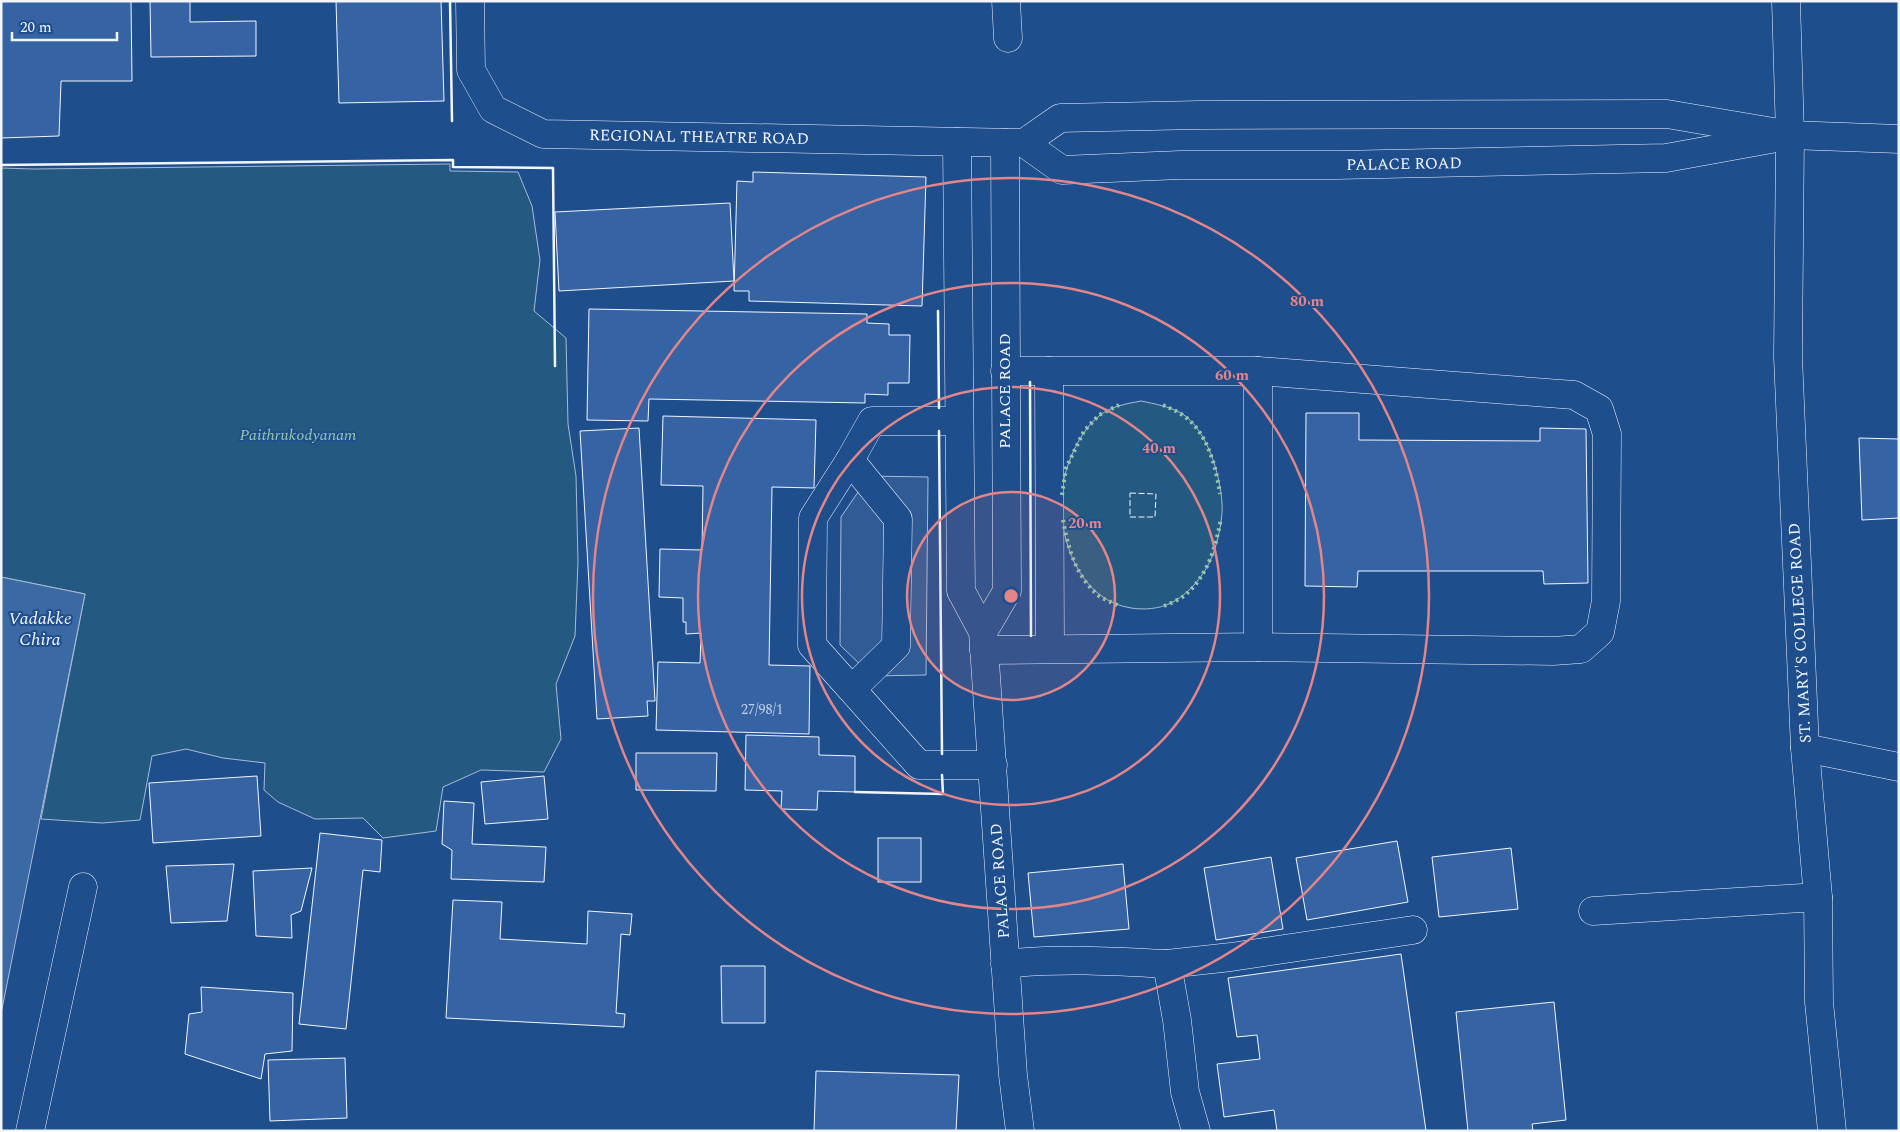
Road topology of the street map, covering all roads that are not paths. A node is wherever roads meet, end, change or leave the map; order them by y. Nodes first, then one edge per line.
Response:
1 (470, 1) edge
2 (1006, 1) edge
3 (1786, 1) edge
4 (1008, 38) dead end
5 (1790, 135) junction
6 (1899, 139) edge
7 (956, 142) junction
8 (1015, 143) junction
9 (1005, 371) junction
10 (1049, 371) junction
11 (1258, 371) junction
12 (959, 421) junction
13 (850, 460) junction
14 (984, 641) junction
15 (1258, 647) junction
16 (1050, 648) junction
17 (852, 688) junction
18 (1805, 748) junction
19 (992, 765) junction
20 (1899, 768) edge
21 (83, 887) dead end
22 (1818, 897) junction
23 (1593, 911) dead end
24 (1413, 930) dead end
25 (1005, 964) junction
26 (1167, 964) junction
27 (30, 1131) edge
28 (1020, 1131) edge
29 (1196, 1131) edge
30 (1832, 1131) edge

1 - 7 main road, REGIONAL THEATRE ROAD
2 - 4 main road
3 - 5 main road, ST. MARY'S COLLEGE ROAD
5 - 6 main road
5 - 8 main road
5 - 8 main road, PALACE ROAD
5 - 18 main road, ST. MARY'S COLLEGE ROAD
7 - 8 main road, REGIONAL THEATRE ROAD
7 - 12 main road, PALACE ROAD
8 - 9 main road, PALACE ROAD
9 - 10 main road
9 - 14 main road, PALACE ROAD
10 - 11 main road
10 - 16 main road
11 - 15 main road
11 - 15 main road
12 - 13 main road
12 - 14 main road, PALACE ROAD
13 - 17 main road
13 - 17 main road
14 - 16 main road
14 - 19 main road, PALACE ROAD
15 - 16 main road
17 - 19 main road
18 - 20 main road
18 - 22 main road, ST. MARY'S COLLEGE ROAD
19 - 25 main road, PALACE ROAD
21 - 27 main road
22 - 23 main road
22 - 30 main road, ST. MARY'S COLLEGE ROAD
24 - 26 main road
25 - 26 main road
25 - 28 main road, PALACE ROAD
26 - 29 main road

